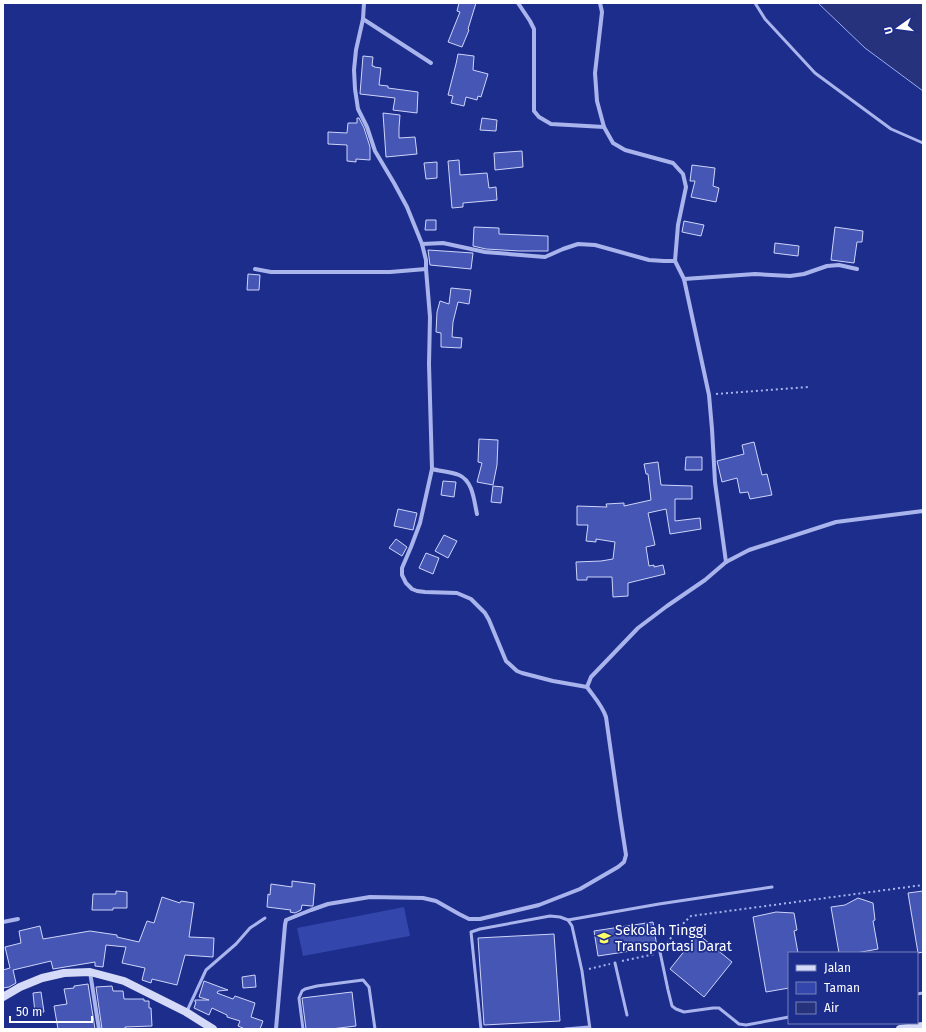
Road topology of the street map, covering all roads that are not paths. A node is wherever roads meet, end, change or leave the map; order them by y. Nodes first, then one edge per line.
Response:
1 (364, 3) edge
2 (518, 3) edge
3 (600, 3) edge
4 (755, 3) edge
5 (363, 19) junction
6 (431, 63) dead end
7 (604, 128) junction
8 (923, 143) edge
9 (422, 244) junction
10 (675, 261) junction
11 (255, 269) dead end
12 (426, 269) junction
13 (858, 269) dead end
14 (684, 279) junction
15 (432, 469) junction
16 (923, 511) edge
17 (477, 514) dead end
18 (726, 562) junction
19 (587, 687) junction
20 (772, 887) dead end
21 (265, 918) dead end
22 (18, 919) dead end
23 (568, 920) junction
24 (3, 922) edge
25 (660, 952) road end
26 (615, 963) road end
27 (90, 972) junction
28 (3, 997) edge
29 (186, 1012) junction
30 (627, 1015) dead end
31 (788, 1017) edge
32 (923, 1026) edge
33 (590, 1028) edge
34 (99, 1029) edge
35 (213, 1029) edge
36 (276, 1029) edge
37 (303, 1029) edge
38 (375, 1029) edge
39 (481, 1029) edge
40 (565, 1029) edge
41 (900, 1029) edge

1 - 5 street
2 - 7 street
3 - 7 street
4 - 8 lane
5 - 6 street
5 - 9 street
7 - 10 street
9 - 10 street
9 - 12 street
10 - 14 street
11 - 12 street
12 - 15 street
13 - 14 street
14 - 18 street
15 - 17 street
15 - 19 street
16 - 18 street
18 - 19 street
19 - 36 street
20 - 23 lane
21 - 29 lane
22 - 24 street
23 - 33 lane
23 - 39 lane
25 - 31 lane
26 - 30 lane
27 - 28 main road
27 - 29 main road
27 - 34 street
29 - 35 main road
32 - 41 main road
33 - 40 lane
37 - 38 lane

